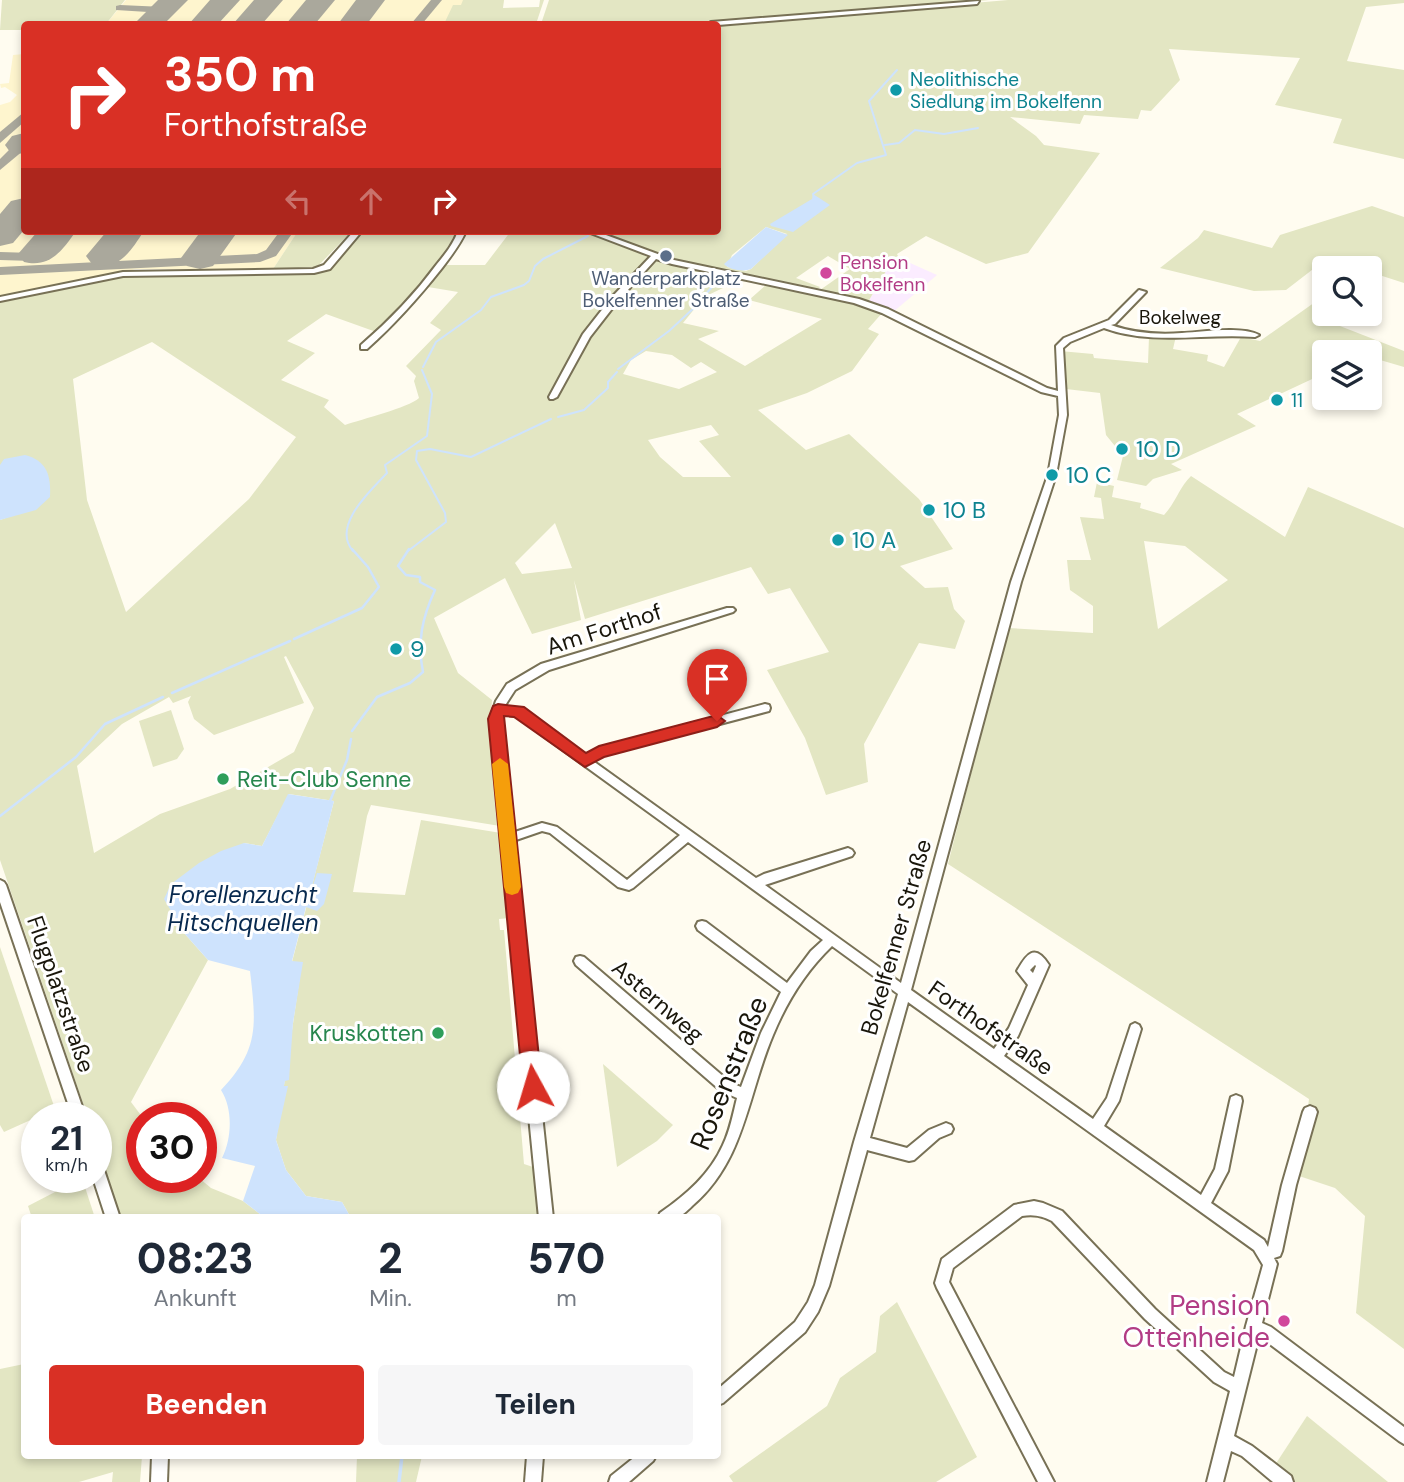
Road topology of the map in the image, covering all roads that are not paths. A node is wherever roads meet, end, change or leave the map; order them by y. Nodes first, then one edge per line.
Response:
1 (977, 2) dead end
2 (721, 23) edge
3 (355, 235) edge
4 (460, 235) edge
5 (600, 235) edge
6 (656, 256) junction
7 (1142, 292) dead end
8 (0, 299) edge
9 (1106, 326) junction
10 (1255, 335) dead end
11 (364, 347) dead end
12 (1062, 395) junction
13 (554, 397) dead end
14 (730, 610) dead end
15 (499, 705) junction
16 (765, 708) dead end
17 (585, 761) junction
18 (687, 836) junction
19 (507, 839) junction
20 (848, 853) dead end
21 (0, 885) edge
22 (756, 885) junction
23 (702, 926) dead end
24 (831, 940) junction
25 (580, 961) dead end
26 (1035, 983) dead end
27 (789, 991) junction
28 (904, 992) junction
29 (1135, 1029) dead end
30 (995, 1057) junction
31 (745, 1095) junction
32 (1236, 1101) dead end
33 (74, 1102) edge
34 (1310, 1112) dead end
35 (1095, 1128) junction
36 (946, 1129) dead end
37 (861, 1142) junction
38 (105, 1193) edge
39 (1203, 1205) junction
40 (112, 1214) edge
41 (546, 1214) edge
42 (672, 1214) edge
43 (1267, 1254) junction
44 (1253, 1326) junction
45 (1240, 1388) junction
46 (721, 1395) edge
47 (1404, 1436) edge
48 (1226, 1440) junction
49 (160, 1459) edge
50 (535, 1459) edge
51 (644, 1459) edge
52 (159, 1482) edge
53 (533, 1482) edge
54 (617, 1482) edge
55 (1045, 1482) edge
56 (1215, 1482) edge
57 (1285, 1482) edge

1 - 2 street
3 - 8 street
4 - 11 street
5 - 6 street
6 - 12 street
6 - 13 street
7 - 9 street
9 - 10 street, Bokelweg
9 - 12 street, Bokelfenner Straße
12 - 28 street, Bokelfenner Straße
14 - 15 street, Am Forthof
15 - 17 street, Forthofstraße
15 - 19 street
16 - 17 street
17 - 18 street, Forthofstraße
18 - 19 street
18 - 22 street, Forthofstraße
19 - 41 street
20 - 22 street
21 - 33 street, Flugplatzstraße
22 - 24 street, Forthofstraße
23 - 27 street
24 - 27 street, Rosenstraße
24 - 28 street, Forthofstraße
25 - 31 street, Asternweg
26 - 30 street
27 - 31 street, Rosenstraße
28 - 30 street, Forthofstraße
28 - 37 street, Bokelfenner Straße
29 - 35 street
30 - 35 street, Forthofstraße
31 - 42 street, Rosenstraße
32 - 39 street
34 - 43 street
35 - 39 street, Forthofstraße
36 - 37 street
37 - 46 street, Bokelfenner Straße
38 - 40 street
39 - 43 street, Forthofstraße
43 - 44 street
44 - 45 street
44 - 47 street
45 - 48 street
45 - 55 street
48 - 56 street
48 - 57 street
49 - 52 street
50 - 53 street
51 - 54 street

